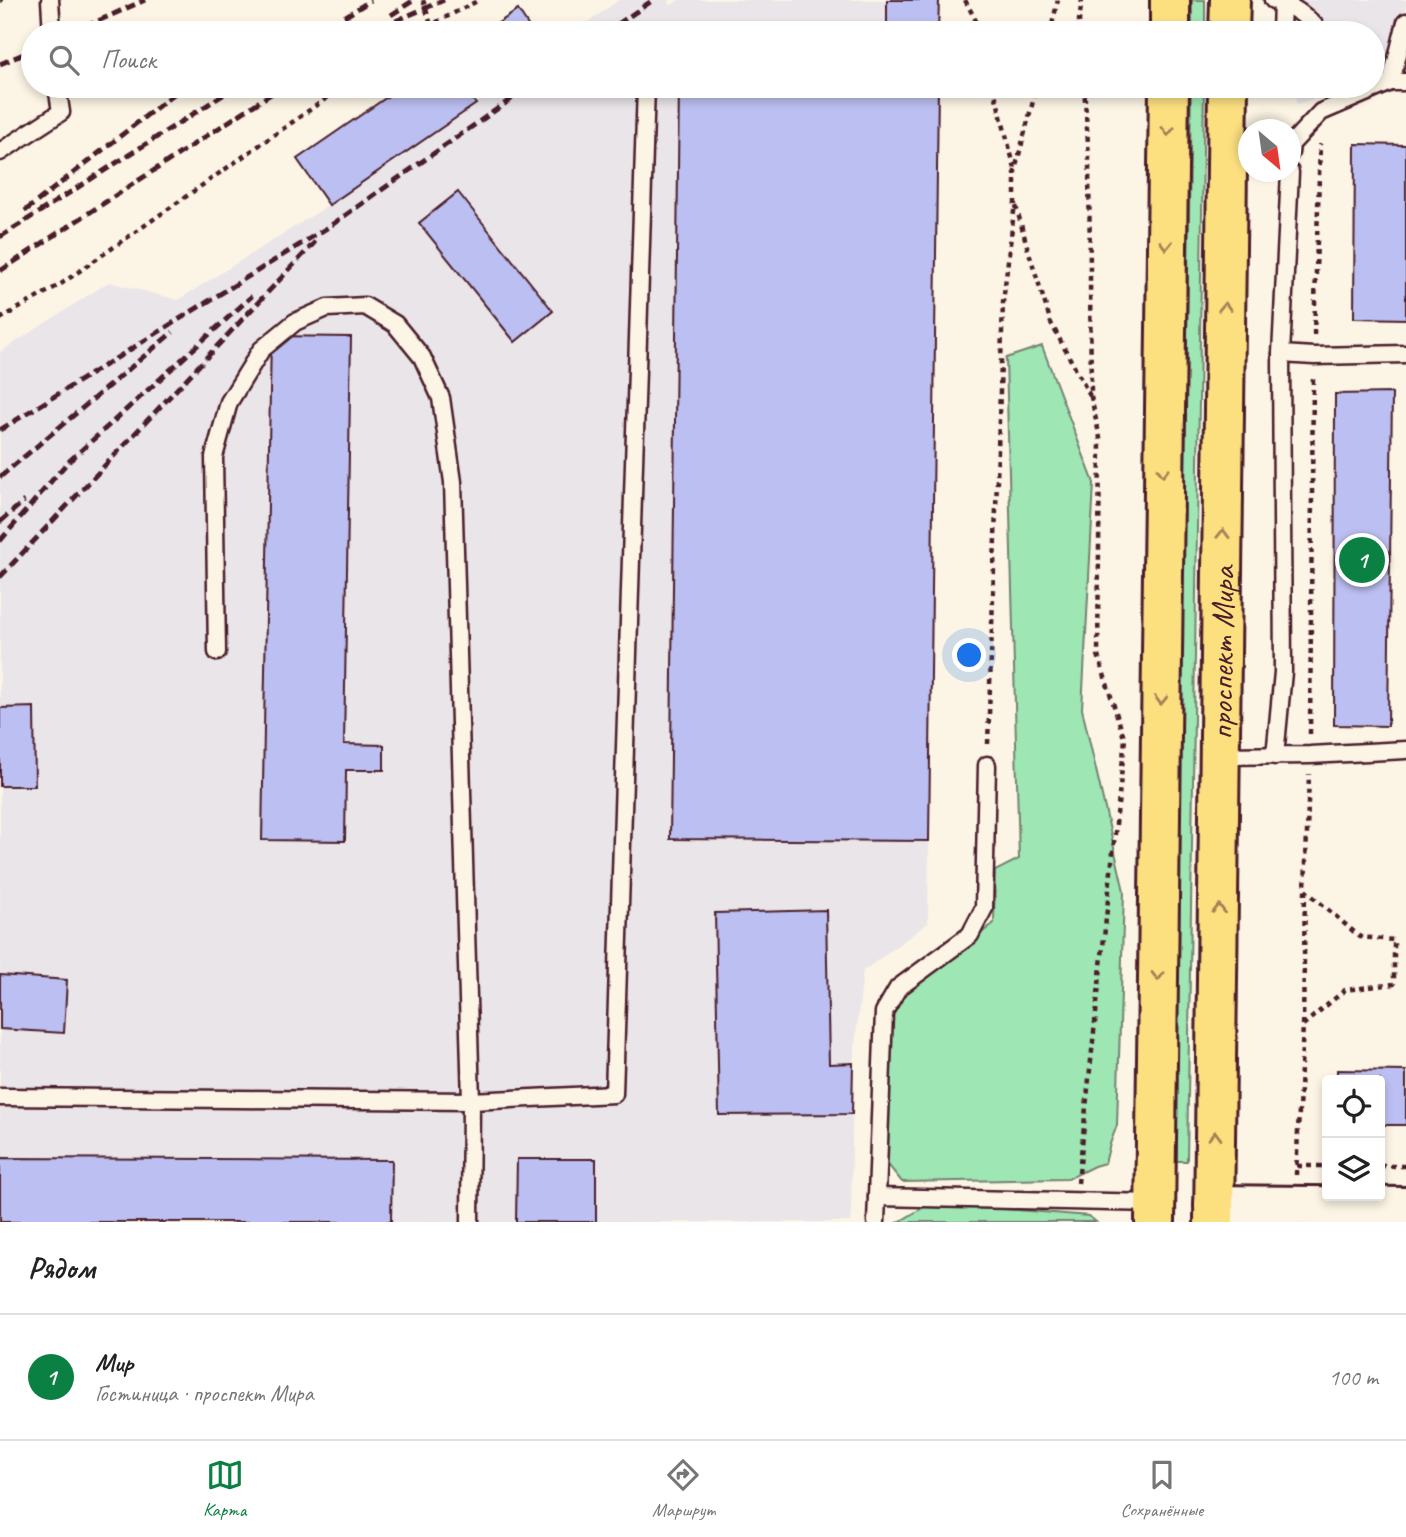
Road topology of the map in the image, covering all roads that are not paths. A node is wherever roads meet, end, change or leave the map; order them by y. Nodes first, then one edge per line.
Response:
1 (50, 0) edge
2 (1170, 0) edge
3 (1230, 0) edge
4 (1279, 1) edge
5 (51, 21) edge
6 (1170, 21) edge
7 (1229, 21) edge
8 (1280, 21) edge
9 (1311, 21) edge
10 (1406, 22) edge
11 (1399, 82) edge
12 (59, 98) edge
13 (646, 98) edge
14 (1168, 98) edge
15 (1228, 98) edge
16 (1341, 98) edge
17 (1301, 133) edge
18 (0, 152) edge
19 (1290, 182) edge
20 (1406, 354) edge
21 (1281, 355) junction
22 (217, 652) dead end
23 (1406, 750) edge
24 (1221, 756) junction
25 (1275, 756) junction
26 (987, 765) road end
27 (0, 1097) edge
28 (471, 1101) junction
29 (877, 1197) junction
30 (1406, 1208) edge
31 (1155, 1212) edge
32 (1214, 1213) edge
33 (470, 1222) edge
34 (876, 1222) edge

1 - 5 lane
2 - 6 main road
3 - 7 main road
4 - 8 lane
4 - 9 lane
10 - 11 lane
12 - 18 lane
13 - 28 lane
14 -> 31 main road, проспект Мира
24 -> 15 main road, проспект Мира
16 - 17 lane
19 - 21 lane
20 - 21 lane
21 - 25 lane
22 - 28 lane
23 - 25 lane
24 - 25 lane
32 -> 24 main road, проспект Мира
26 - 29 lane
27 - 28 lane
28 - 33 lane
29 - 31 lane
29 - 34 lane
30 - 32 street
31 - 32 main road

